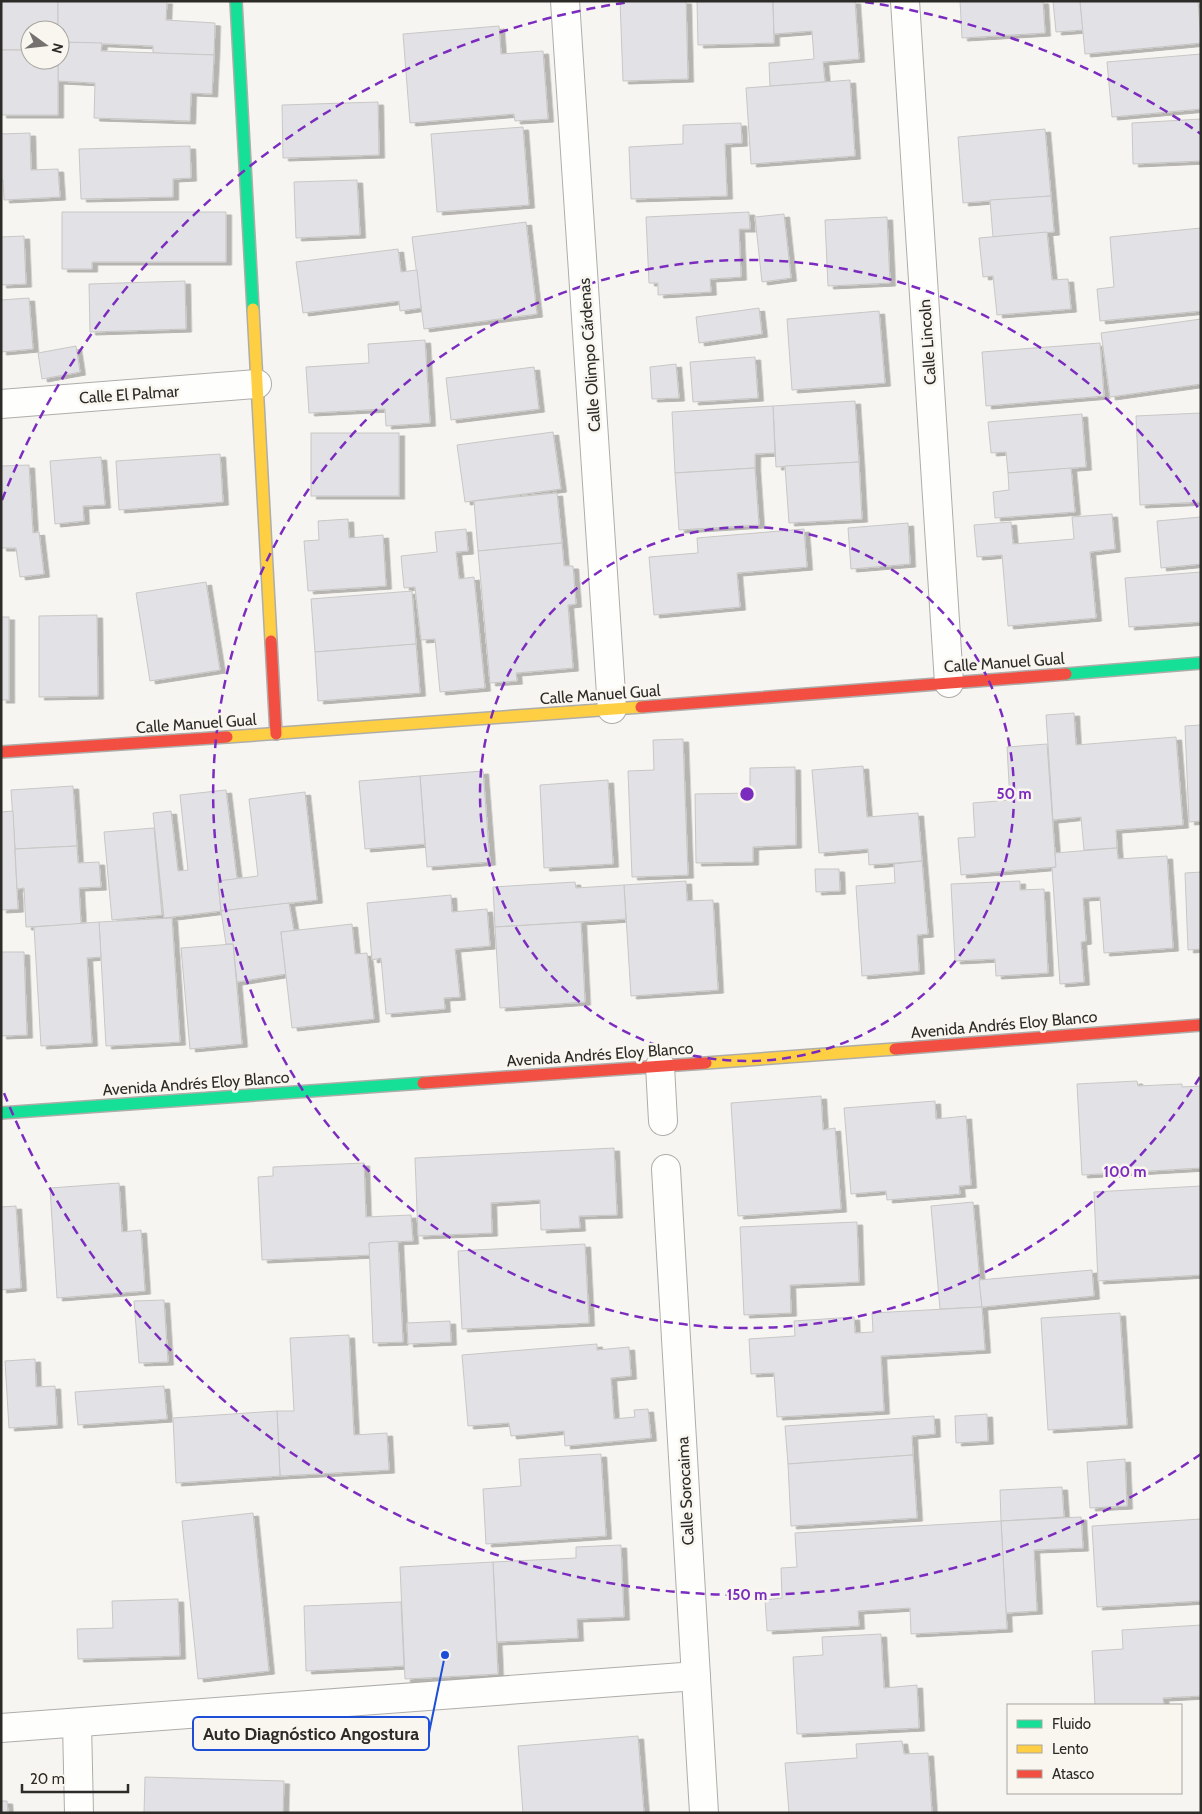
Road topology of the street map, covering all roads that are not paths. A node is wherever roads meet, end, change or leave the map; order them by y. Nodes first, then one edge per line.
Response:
1 (236, 1) edge
2 (565, 1) edge
3 (905, 1) edge
4 (257, 384) junction
5 (1, 404) edge
6 (1201, 663) edge
7 (949, 683) junction
8 (612, 709) junction
9 (276, 734) junction
10 (1, 752) edge
11 (1201, 1024) edge
12 (660, 1066) junction
13 (1, 1113) edge
14 (664, 1121) dead end
15 (666, 1169) dead end
16 (696, 1676) junction
17 (77, 1723) junction
18 (1, 1728) edge
19 (79, 1813) edge
20 (704, 1813) edge

1 - 4 street
2 - 8 street, Calle Olimpo Cárdenas
3 - 7 street, Calle Lincoln
4 - 5 street, Calle El Palmar
4 - 9 street
6 - 7 street, Calle Manuel Gual
7 - 8 street, Calle Manuel Gual
8 - 9 street, Calle Manuel Gual
9 - 10 street, Calle Manuel Gual
11 - 12 street, Avenida Andrés Eloy Blanco
12 - 13 street, Avenida Andrés Eloy Blanco
12 - 14 street
15 - 16 street, Calle Sorocaima
16 - 17 street
16 - 20 street, Calle Sorocaima
17 - 18 street
17 - 19 street

